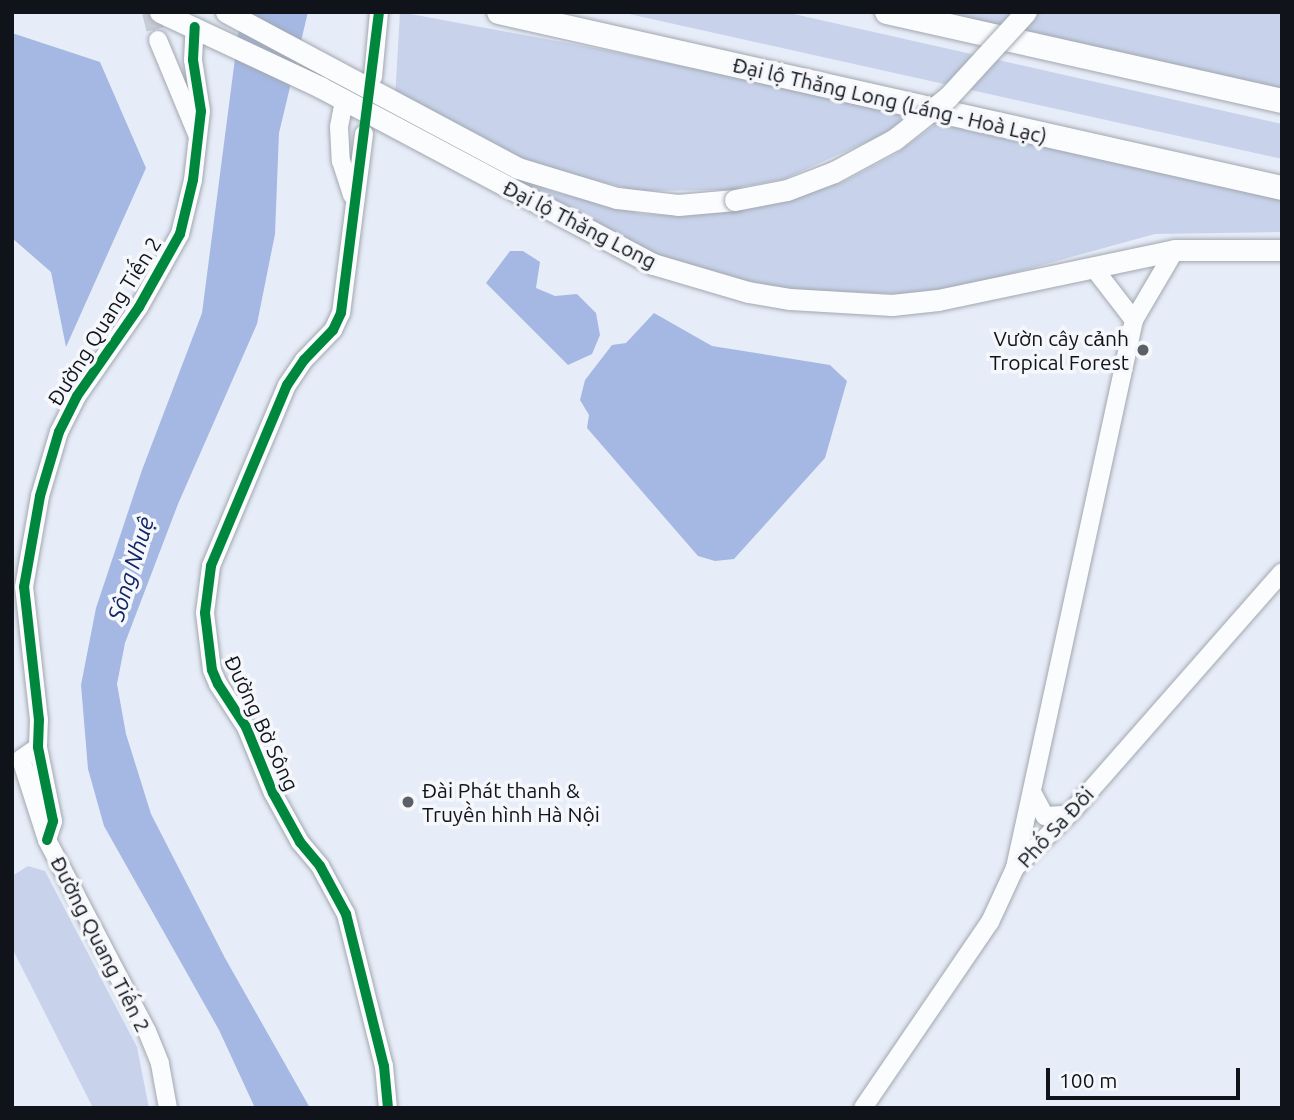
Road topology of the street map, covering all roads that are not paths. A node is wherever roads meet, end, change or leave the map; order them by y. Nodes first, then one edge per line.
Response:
1 (160, 12) edge
2 (226, 12) edge
3 (379, 12) edge
4 (499, 12) edge
5 (887, 12) edge
6 (1026, 12) edge
7 (195, 27) junction
8 (158, 40) tunnel mouth
9 (373, 77) dead end
10 (344, 101) junction
11 (1282, 101) edge
12 (197, 134) junction
13 (364, 134) dead end
14 (1282, 188) edge
15 (353, 198) junction
16 (1175, 250) junction
17 (1282, 250) edge
18 (1093, 267) junction
19 (1134, 320) junction
20 (1282, 572) edge
21 (29, 642) junction
22 (12, 650) edge
23 (38, 747) junction
24 (17, 759) edge
25 (1032, 792) junction
26 (1067, 815) junction
27 (47, 840) junction
28 (1015, 868) junction
29 (168, 1108) edge
30 (388, 1108) edge
31 (863, 1108) edge

1 - 7 main road, Đại lộ Thăng Long
2 - 6 main road, bridge
3 - 9 street
4 - 14 highway, Đại lộ Thăng Long (Láng - Hoà Lạc)
5 - 11 highway
7 - 10 main road, Đại lộ Thăng Long
7 - 12 street, Đường Quang Tiến 2
8 - 12 street
10 - 15 street, Đường Bờ Sông
10 - 18 main road, Đại lộ Thăng Long
12 - 21 street, Đường Quang Tiến 2
13 - 15 street
15 - 30 street, Đường Bờ Sông
16 - 17 main road, Đại lộ Thăng Long
16 - 18 main road, Đại lộ Thăng Long
16 - 19 street
18 - 19 street
19 - 25 street
20 - 26 street, Phố Sa Đôi
21 - 22 street
21 - 23 street, Đường Quang Tiến 2
23 - 24 street
23 - 27 street, Đường Quang Tiến 2
24 - 27 street
25 - 26 street
25 - 28 street
26 - 28 street, Phố Sa Đôi
27 - 29 street, Đường Quang Tiến 2
28 - 31 street, Phố Sa Đôi

